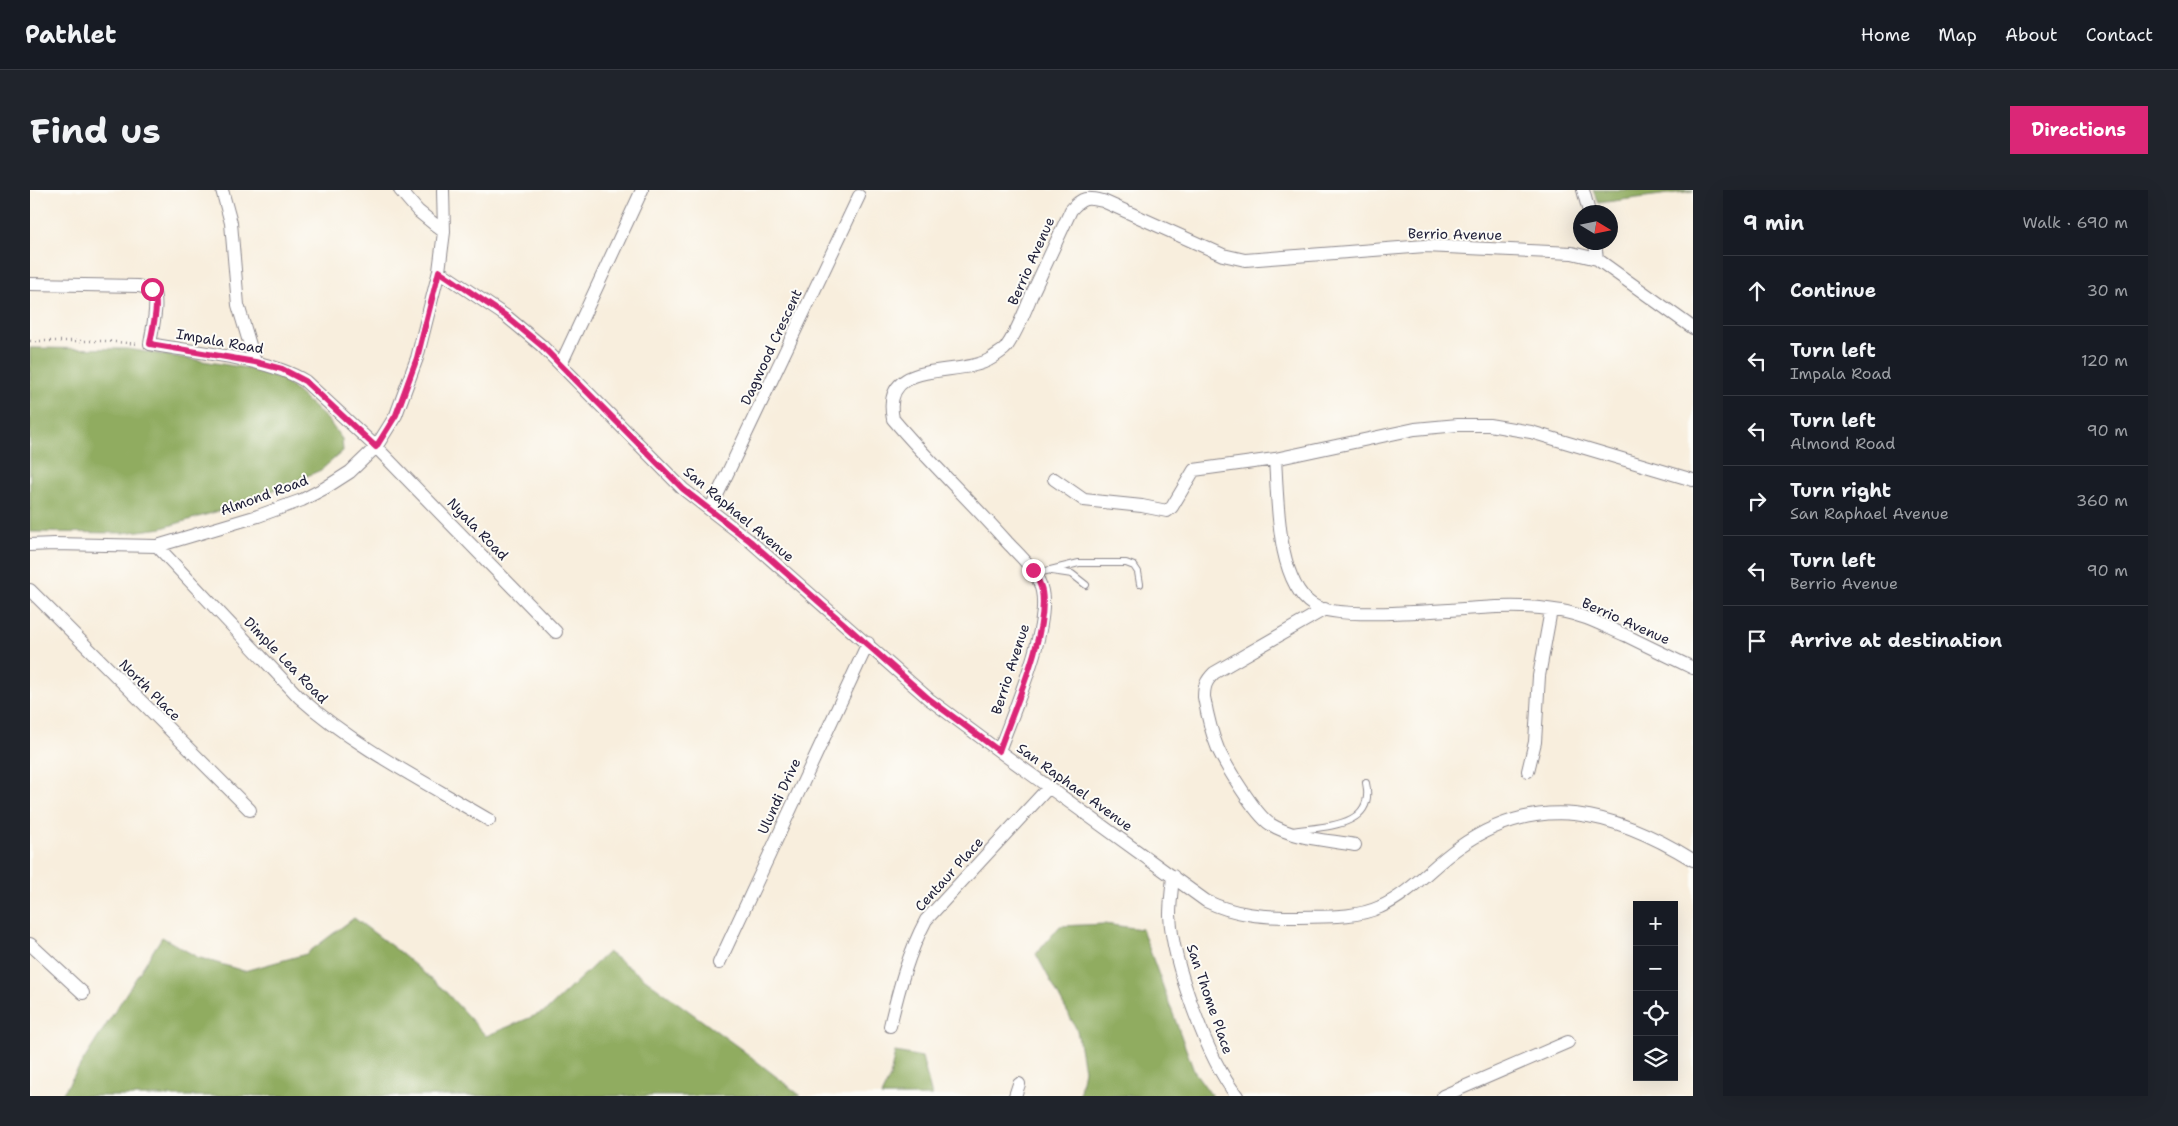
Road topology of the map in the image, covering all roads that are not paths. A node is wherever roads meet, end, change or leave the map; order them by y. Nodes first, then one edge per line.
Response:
1 (222, 190) edge
2 (400, 190) edge
3 (443, 190) edge
4 (642, 190) edge
5 (1583, 190) edge
6 (1089, 194) edge
7 (859, 196) dead end
8 (1587, 205) edge
9 (444, 232) junction
10 (1596, 250) edge
11 (1597, 259) junction
12 (439, 271) junction
13 (30, 284) edge
14 (1693, 328) edge
15 (255, 362) junction
16 (561, 364) junction
17 (376, 447) junction
18 (1275, 459) junction
19 (1054, 479) dead end
20 (1693, 480) edge
21 (710, 510) junction
22 (30, 545) edge
23 (157, 546) junction
24 (1049, 570) junction
25 (1034, 574) junction
26 (1140, 584) dead end
27 (1086, 585) dead end
28 (30, 590) edge
29 (1325, 609) junction
30 (1551, 610) junction
31 (556, 632) dead end
32 (868, 643) junction
33 (1693, 668) edge
34 (999, 751) junction
35 (1528, 771) dead end
36 (1366, 783) dead end
37 (1049, 787) junction
38 (250, 810) dead end
39 (489, 820) dead end
40 (1289, 832) junction
41 (1355, 845) dead end
42 (1693, 860) edge
43 (1173, 876) junction
44 (30, 944) edge
45 (719, 962) dead end
46 (84, 993) dead end
47 (890, 1026) dead end
48 (1568, 1042) dead end
49 (1237, 1096) edge
50 (1443, 1096) edge

1 - 15 street
2 - 9 street
3 - 9 street, Almond Road
4 - 16 street
5 - 8 street
6 - 11 street, Berrio Avenue
6 - 25 street, Berrio Avenue
7 - 21 street, Dagwood Crescent
9 - 12 street, Almond Road
10 - 11 street
11 - 14 street, Berrio Avenue
12 - 16 street, San Raphael Avenue
12 - 17 street, Almond Road
13 - 15 street, Impala Road
15 - 17 street, Impala Road
16 - 21 street, San Raphael Avenue
17 - 23 street, Almond Road
17 - 31 street, Nyala Road
18 - 19 street
18 - 20 street
18 - 29 street, Berrio Avenue
21 - 32 street, San Raphael Avenue
22 - 23 street, Almond Road
23 - 39 street, Dimple Lea Road
24 - 25 lane
24 - 26 lane
24 - 27 lane
25 - 34 street, Berrio Avenue
28 - 38 street, North Place
29 - 30 street, Berrio Avenue
29 - 40 street
30 - 33 street, Berrio Avenue
30 - 35 street
32 - 34 street, San Raphael Avenue
32 - 45 street, Ulundi Drive
34 - 37 street, San Raphael Avenue
36 - 40 lane
37 - 43 street, San Raphael Avenue
37 - 47 street, Centaur Place
40 - 41 street
42 - 43 street, San Raphael Avenue
43 - 49 street, San Thome Place
44 - 46 street
48 - 50 street

